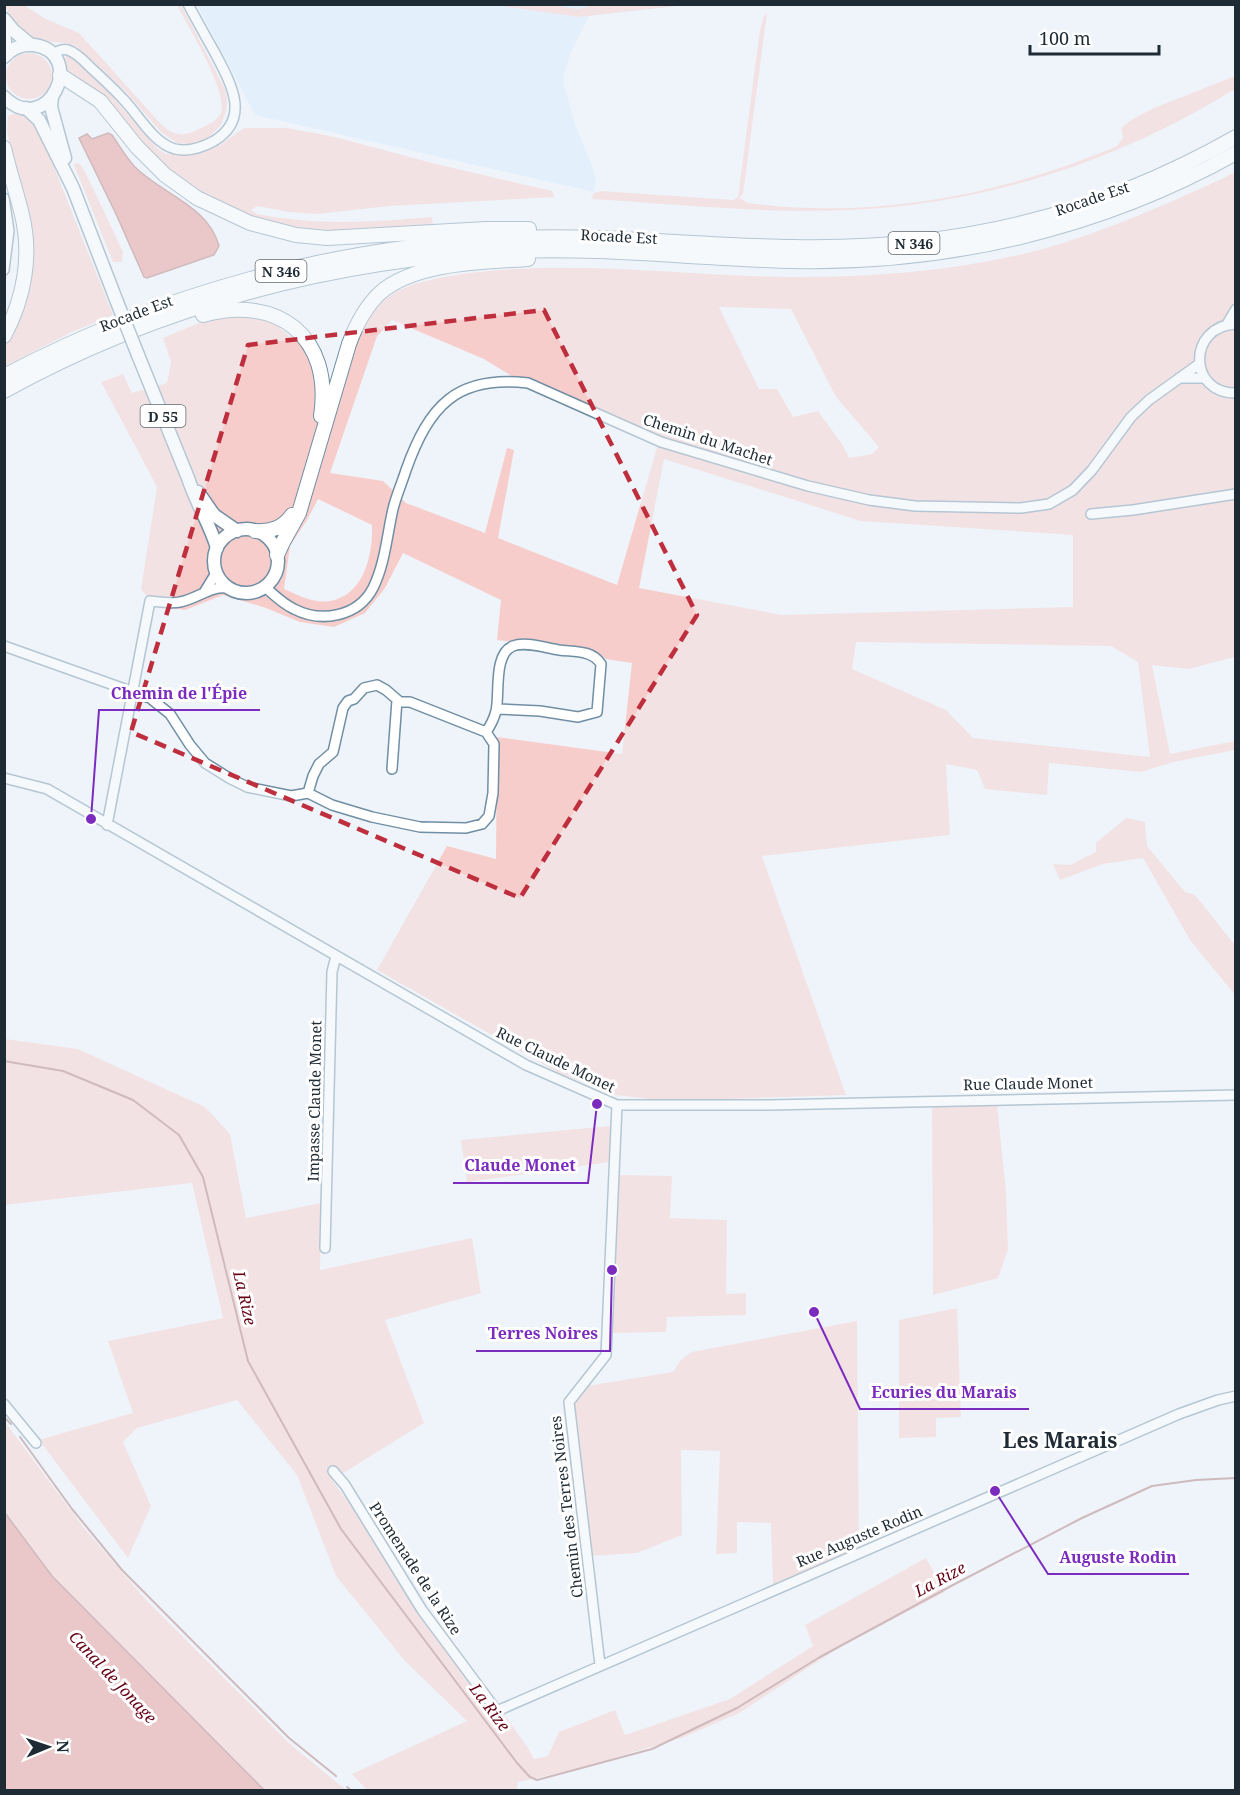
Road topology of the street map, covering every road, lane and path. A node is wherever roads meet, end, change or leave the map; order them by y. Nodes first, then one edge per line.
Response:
1 (188, 4) edge
2 (4, 19) edge
3 (4, 29) edge
4 (31, 45) junction
5 (5, 55) edge
6 (52, 55) junction
7 (60, 75) junction
8 (4, 97) edge
9 (52, 97) junction
10 (26, 108) junction
11 (1236, 137) edge
12 (4, 148) edge
13 (1236, 153) edge
14 (73, 188) junction
15 (4, 198) edge
16 (574, 244) junction
17 (4, 270) edge
18 (1236, 309) edge
19 (166, 318) junction
20 (1232, 324) edge
21 (4, 336) edge
22 (1199, 364) junction
23 (4, 376) edge
24 (1179, 378) junction
25 (1205, 378) junction
26 (4, 391) edge
27 (1236, 393) edge
28 (188, 478) junction
29 (1236, 494) edge
30 (1091, 514) dead end
31 (237, 531) junction
32 (255, 531) junction
33 (217, 548) junction
34 (277, 555) junction
35 (216, 573) junction
36 (265, 587) junction
37 (227, 588) junction
38 (206, 591) junction
39 (4, 646) edge
40 (132, 691) junction
41 (397, 700) junction
42 (497, 708) junction
43 (486, 732) junction
44 (392, 769) dead end
45 (4, 778) edge
46 (308, 793) junction
47 (107, 825) junction
48 (336, 956) junction
49 (1236, 1095) edge
50 (617, 1105) junction
51 (325, 1248) dead end
52 (1236, 1396) edge
53 (4, 1404) edge
54 (36, 1443) dead end
55 (333, 1471) dead end
56 (600, 1665) junction
57 (497, 1711) joint

1 - 6 street
2 - 4 main road
3 - 5 main road
4 - 5 main road
4 - 6 main road
6 - 7 main road
7 - 9 main road
7 - 16 highway
8 - 10 main road
9 - 10 main road
9 - 14 main road, D 55
10 - 14 main road, D 55
11 - 16 highway, Rocade Est / N 346
12 - 21 highway
13 - 16 highway, Rocade Est / N 346
14 - 28 main road, D 55, bridge
15 - 17 street
16 - 19 highway, Rocade Est / N 346
16 - 23 highway, Rocade Est / N 346
16 - 34 highway
18 - 20 street
19 - 26 highway, Rocade Est / N 346
19 - 32 highway
20 - 22 street
22 - 24 street, Chemin du Machet
22 - 25 street
24 - 25 street
24 - 36 street, Chemin du Machet
25 - 27 street
28 - 31 main road, D 55
28 - 33 main road, D 55
29 - 30 street
31 - 32 main road
31 - 33 main road
32 - 34 main road
33 - 35 main road
34 - 36 main road
35 - 37 main road
35 - 38 street
36 - 37 main road
37 - 38 street
38 - 40 street
39 - 40 street
40 - 46 street
40 - 47 street
41 - 43 street
41 - 44 street
41 - 46 street
42 - 42 street
42 - 43 street
43 - 46 street
45 - 47 street, Rue Claude Monet
47 - 48 street, Rue Claude Monet
48 - 50 street, Rue Claude Monet
48 - 51 street, Impasse Claude Monet
49 - 50 street, Rue Claude Monet
50 - 56 street, Chemin des Terres Noires
52 - 56 street, Rue Auguste Rodin
53 - 54 street
55 - 57 street, Promenade de la Rize
56 - 57 street, Rue Auguste Rodin

